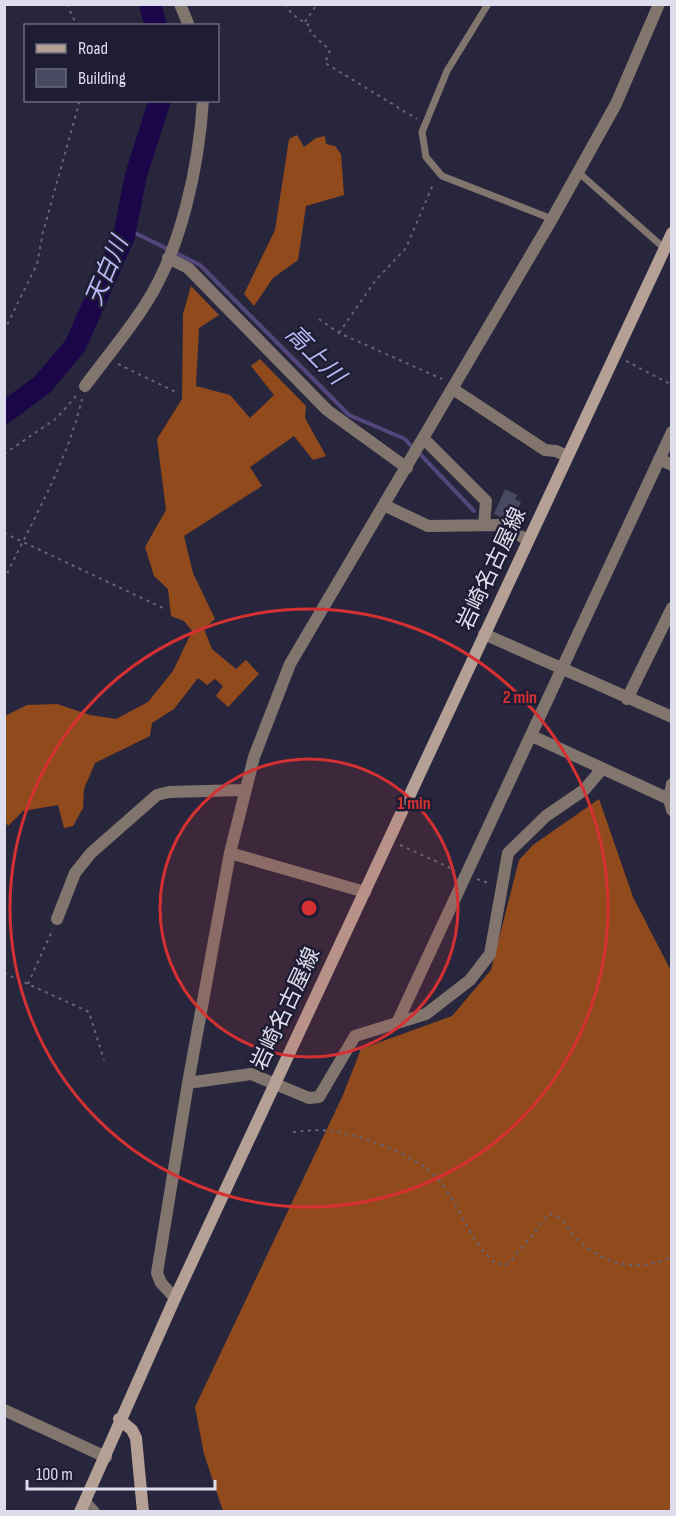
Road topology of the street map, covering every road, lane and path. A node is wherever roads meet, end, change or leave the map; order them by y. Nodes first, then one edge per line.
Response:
1 (67, 4) edge
2 (180, 4) edge
3 (285, 4) edge
4 (317, 4) edge
5 (488, 4) edge
6 (659, 4) edge
7 (305, 23) junction
8 (76, 24) edge
9 (188, 24) edge
10 (79, 102) edge
11 (203, 102) edge
12 (425, 124) junction
13 (438, 171) junction
14 (578, 172) junction
15 (552, 219) junction
16 (672, 233) edge
17 (664, 248) junction
18 (171, 252) junction
19 (319, 319) dead end
20 (4, 331) edge
21 (339, 333) junction
22 (107, 356) junction
23 (614, 356) junction
24 (672, 385) edge
25 (85, 386) junction
26 (454, 387) junction
27 (177, 393) dead end
28 (672, 432) edge
29 (419, 447) junction
30 (4, 454) edge
31 (567, 456) junction
32 (659, 459) junction
33 (672, 465) edge
34 (407, 468) junction
35 (386, 506) junction
36 (484, 525) junction
37 (4, 533) edge
38 (528, 540) junction
39 (23, 542) junction
40 (4, 580) edge
41 (672, 608) edge
42 (165, 609) dead end
43 (484, 634) junction
44 (560, 668) junction
45 (627, 699) junction
46 (672, 717) edge
47 (532, 736) junction
48 (602, 769) junction
49 (672, 784) edge
50 (244, 790) junction
51 (670, 804) edge
52 (389, 840) junction
53 (230, 853) junction
54 (465, 875) junction
55 (503, 889) junction
56 (365, 892) junction
57 (57, 919) joint
58 (4, 973) edge
59 (28, 984) junction
60 (397, 1023) junction
61 (104, 1060) dead end
62 (275, 1082) junction
63 (188, 1083) junction
64 (293, 1132) dead end
65 (672, 1257) edge
66 (175, 1298) junction
67 (4, 1410) edge
68 (119, 1419) junction
69 (106, 1457) junction
70 (82, 1507) edge
71 (94, 1512) edge
72 (143, 1512) edge

1 - 8 path
2 - 9 street
3 - 7 path
4 - 7 path
5 - 12 lane
6 - 14 street
7 - 12 path
10 - 20 path
11 - 18 street
12 - 13 lane
13 - 15 lane
13 - 21 path
14 - 15 street
14 - 17 lane
15 - 26 street
16 - 17 main road, 岩崎名古屋線
17 - 23 main road, 岩崎名古屋線
18 - 22 street
18 - 34 street
19 - 21 path
21 - 26 path
22 - 25 street
22 - 27 path
23 - 24 path
23 - 31 main road, 岩崎名古屋線
25 - 30 path
25 - 39 path
26 - 29 street
26 - 31 street
28 - 32 street
29 - 34 street
29 - 36 street
31 - 38 main road, 岩崎名古屋線
32 - 33 street
32 - 44 street
34 - 35 street
35 - 36 street
35 - 50 street
36 - 38 street
37 - 39 path
38 - 43 main road, 岩崎名古屋線
39 - 40 path
39 - 42 path
41 - 45 street
43 - 44 street
43 - 52 main road, 岩崎名古屋線
44 - 45 street
44 - 47 street
45 - 46 street
47 - 48 street
47 - 54 street
48 - 51 street
48 - 55 street
49 - 51 street
50 - 53 street
50 - 57 street
52 - 54 path
52 - 56 main road, 岩崎名古屋線
53 - 56 street
53 - 63 street
54 - 55 path
54 - 60 street
55 - 60 street
56 - 62 main road, 岩崎名古屋線
57 - 59 path
58 - 59 path
59 - 61 path
60 - 62 street
62 - 63 street
62 - 66 main road, 岩崎名古屋線
63 - 66 street
64 - 65 path
66 - 68 main road, 岩崎名古屋線
67 - 69 street
68 - 69 main road, 岩崎名古屋線
68 - 72 main road
69 - 70 main road, 岩崎名古屋線
70 - 71 street

